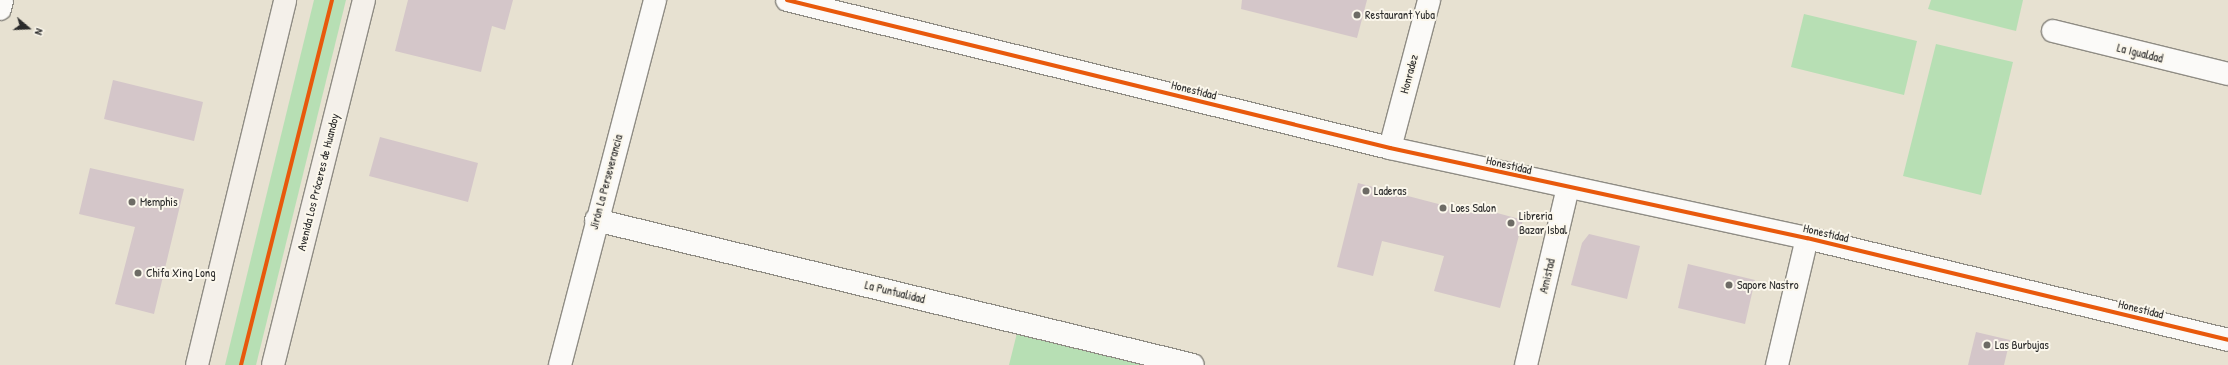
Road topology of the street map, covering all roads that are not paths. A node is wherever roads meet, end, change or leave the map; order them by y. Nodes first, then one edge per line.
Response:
1 (2, 0) edge
2 (285, 0) edge
3 (364, 0) edge
4 (654, 0) edge
5 (788, 0) edge
6 (1429, 0) edge
7 (0, 9) edge
8 (2053, 31) dead end
9 (2228, 74) edge
10 (1390, 148) junction
11 (1568, 188) junction
12 (596, 220) junction
13 (1807, 238) junction
14 (2228, 340) edge
15 (197, 365) edge
16 (273, 365) edge
17 (560, 365) edge
18 (1193, 365) edge
19 (1526, 365) edge
20 (1778, 365) edge

1 - 7 street
2 - 15 main road
3 - 16 main road, Avenida Los Próceres de Huandoy
4 - 12 street, Jirón La Perseverancia
5 - 10 street, Honestidad
6 - 10 street, Honradez
8 - 9 street, La Igualdad
10 - 11 street, Honestidad
11 - 13 street, Honestidad
11 - 19 street, Amistad
12 - 17 street, Jirón La Perseverancia
12 - 18 street, La Puntualidad
13 - 14 street, Honestidad
13 - 20 street

